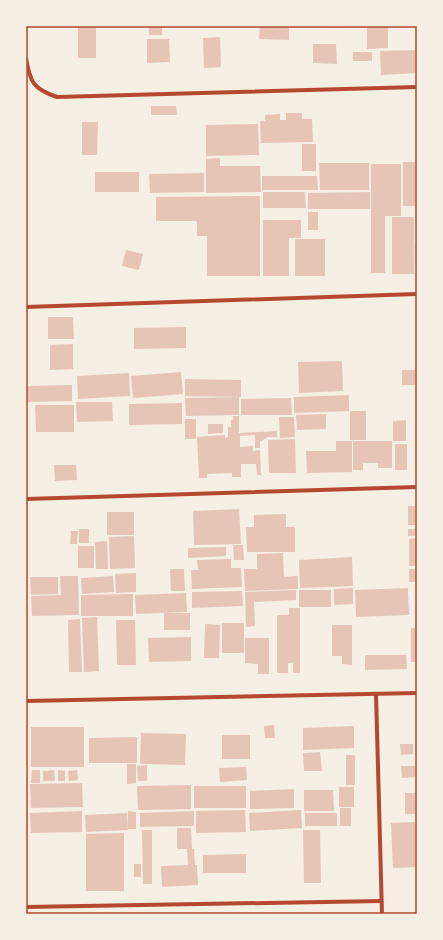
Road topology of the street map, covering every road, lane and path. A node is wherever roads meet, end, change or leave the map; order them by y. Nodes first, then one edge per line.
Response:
1 (26, 58) edge
2 (417, 87) edge
3 (417, 294) edge
4 (26, 307) edge
5 (417, 487) edge
6 (26, 499) edge
7 (417, 693) edge
8 (376, 694) junction
9 (26, 701) edge
10 (381, 901) junction
11 (26, 907) edge
12 (382, 914) edge

1 - 2 street
3 - 4 street
5 - 6 street
7 - 8 street
8 - 9 street
8 - 10 street
10 - 11 street
10 - 12 street

